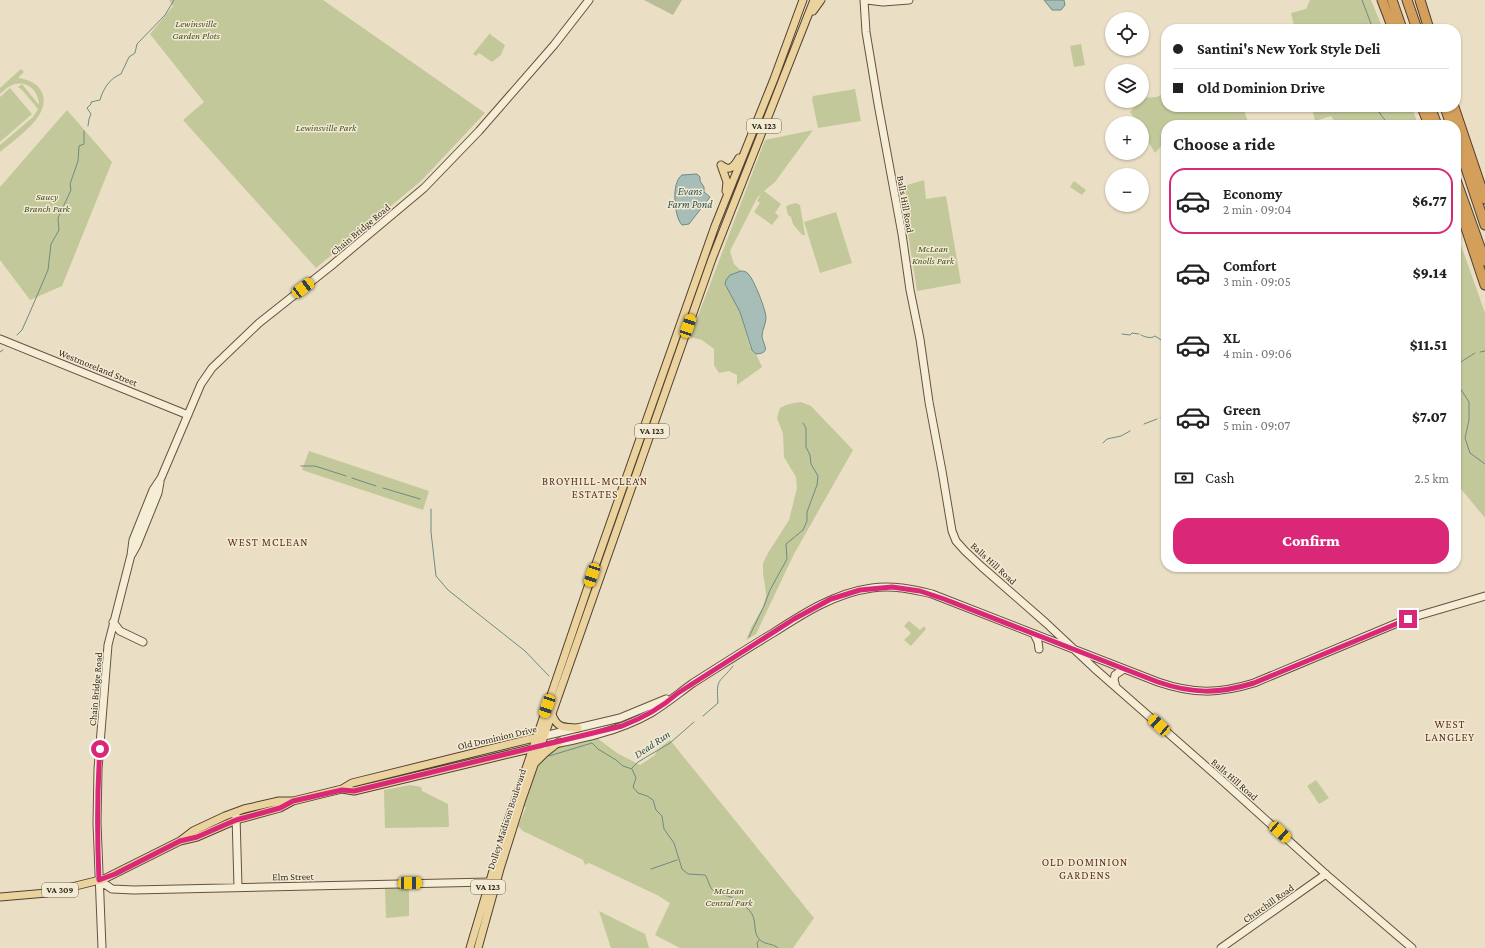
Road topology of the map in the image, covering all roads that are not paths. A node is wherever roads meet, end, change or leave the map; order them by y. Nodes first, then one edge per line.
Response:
1 (589, 0) edge
2 (800, 0) edge
3 (803, 0) edge
4 (814, 0) edge
5 (821, 0) edge
6 (866, 0) edge
7 (909, 0) edge
8 (1382, 0) edge
9 (1392, 0) edge
10 (1407, 0) edge
11 (1420, 0) edge
12 (800, 8) junction
13 (805, 23) junction
14 (1390, 24) edge
15 (1400, 24) edge
16 (1416, 24) edge
17 (1427, 24) edge
18 (1461, 128) edge
19 (750, 137) junction
20 (1461, 152) edge
21 (1461, 194) edge
22 (1485, 199) edge
23 (1461, 213) edge
24 (719, 217) junction
25 (1485, 225) edge
26 (1485, 261) edge
27 (1485, 285) edge
28 (0, 339) edge
29 (188, 415) junction
30 (1485, 596) edge
31 (113, 622) junction
32 (1049, 626) junction
33 (1035, 634) junction
34 (143, 642) dead end
35 (1039, 649) dead end
36 (1075, 650) junction
37 (1124, 669) junction
38 (1116, 687) junction
39 (678, 693) junction
40 (552, 714) junction
41 (578, 728) junction
42 (544, 736) junction
43 (536, 738) junction
44 (559, 742) junction
45 (540, 747) junction
46 (532, 748) junction
47 (518, 752) junction
48 (530, 766) junction
49 (342, 790) junction
50 (293, 801) junction
51 (236, 812) junction
52 (236, 820) junction
53 (509, 828) junction
54 (180, 841) junction
55 (1326, 874) junction
56 (99, 880) junction
57 (489, 882) junction
58 (238, 887) junction
59 (0, 896) edge
60 (102, 948) edge
61 (470, 948) edge
62 (478, 948) edge
63 (1221, 948) edge
64 (1412, 948) edge

1 - 29 main road, Chain Bridge Road
2 - 12 main road
3 - 12 main road, Dolley Madison Boulevard / VA 123
4 - 13 main road, Dolley Madison Boulevard / VA 123
5 - 13 main road
6 - 7 main road
6 - 32 main road, Balls Hill Road
8 - 14 highway
9 - 15 highway
10 - 16 highway
11 - 17 highway
12 - 19 main road, Dolley Madison Boulevard / VA 123
13 - 40 main road, Dolley Madison Boulevard / VA 123
18 - 22 highway
19 - 24 main road, Dolley Madison Boulevard / VA 123
19 - 24 main road
20 - 25 highway
21 - 26 highway
23 - 27 highway
24 - 43 main road, Dolley Madison Boulevard / VA 123
28 - 29 main road, Westmoreland Street
29 - 31 main road, Chain Bridge Road
30 - 37 main road, Old Dominion Drive
31 - 34 main road
31 - 56 main road, Chain Bridge Road
32 - 33 main road
32 - 36 main road, Balls Hill Road
33 - 35 main road
33 - 36 main road, Old Dominion Drive
33 - 39 main road, Old Dominion Drive
36 - 37 main road, Old Dominion Drive
36 - 38 main road, Balls Hill Road
37 - 38 main road
38 - 55 main road, Balls Hill Road
39 - 41 main road, Old Dominion Drive
39 - 44 main road, Old Dominion Drive
40 - 41 main road
40 - 42 main road, Dolley Madison Boulevard / VA 123
41 - 42 main road, Old Dominion Drive
42 - 43 main road, Old Dominion Drive / VA 309
42 - 45 main road, Dolley Madison Boulevard / VA 123
43 - 46 main road, Dolley Madison Boulevard / VA 123
43 - 49 main road, Old Dominion Drive / VA 309
44 - 45 main road, Old Dominion Drive
44 - 48 main road
45 - 46 main road, Old Dominion Drive / VA 309
45 - 48 main road, Dolley Madison Boulevard / VA 123
46 - 47 main road, Old Dominion Drive / VA 309
46 - 48 main road, Dolley Madison Boulevard / VA 123
47 - 48 main road
47 - 49 main road, Old Dominion Drive / VA 309
48 - 53 main road, Dolley Madison Boulevard / VA 123
48 - 53 main road, Dolley Madison Boulevard / VA 123
49 - 50 main road, Old Dominion Drive / VA 309
50 - 51 main road, Old Dominion Drive / VA 309
50 - 52 main road, Old Dominion Drive / VA 309
51 - 52 main road
51 - 54 main road, Old Dominion Drive / VA 309
52 - 54 main road, Old Dominion Drive / VA 309
52 - 58 main road
53 - 57 main road, Dolley Madison Boulevard / VA 123
53 - 62 main road, Dolley Madison Boulevard / VA 123
54 - 56 main road, Old Dominion Drive / VA 309
55 - 63 main road, Churchill Road
55 - 64 main road, Balls Hill Road
56 - 58 main road, Elm Street
56 - 59 main road, Old Dominion Drive / VA 309
56 - 60 main road, Chain Bridge Road
57 - 58 main road, Elm Street
57 - 61 main road, Dolley Madison Boulevard / VA 123

